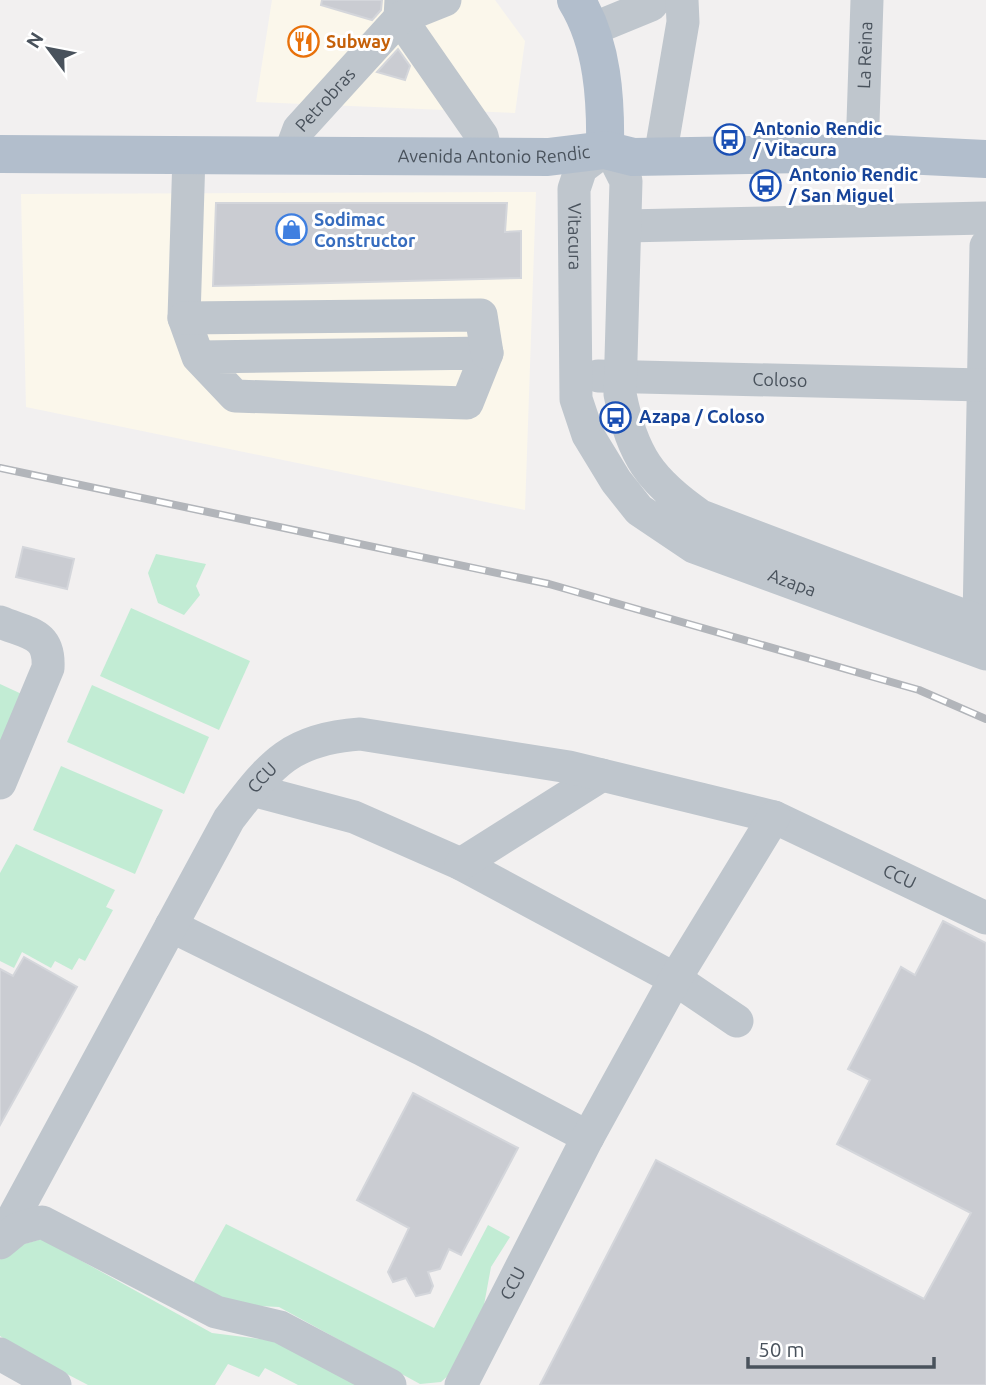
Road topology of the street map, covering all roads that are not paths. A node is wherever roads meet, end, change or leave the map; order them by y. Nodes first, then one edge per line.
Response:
1 (445, 0) edge
2 (867, 0) edge
3 (668, 7) edge
4 (400, 9) edge
5 (583, 15) edge
6 (605, 150) junction
7 (862, 153) junction
8 (0, 154) edge
9 (188, 155) junction
10 (289, 156) junction
11 (487, 157) junction
12 (660, 158) junction
13 (986, 159) edge
14 (986, 218) edge
15 (626, 226) junction
16 (986, 246) edge
17 (184, 318) junction
18 (487, 353) junction
19 (198, 357) junction
20 (619, 376) junction
21 (575, 377) junction
22 (984, 385) junction
23 (984, 449) edge
24 (616, 481) joint
25 (0, 622) edge
26 (984, 622) edge
27 (986, 654) edge
28 (602, 775) junction
29 (0, 783) edge
30 (252, 789) junction
31 (774, 817) junction
32 (461, 864) junction
33 (986, 918) edge
34 (172, 926) junction
35 (675, 979) junction
36 (737, 1021) dead end
37 (588, 1137) junction
38 (0, 1242) edge
39 (0, 1354) edge
40 (55, 1385) edge
41 (390, 1385) edge
42 (461, 1385) edge

1 - 4 street, Petrobras
2 - 7 street, La Reina
3 - 5 street
3 - 12 street
4 - 10 street, Petrobras
4 - 11 street
5 - 6 main road
6 - 11 main road, Avenida Antonio Rendic
6 - 12 main road, Avenida Antonio Rendic
6 - 15 street
6 - 21 street, Vitacura
7 - 12 main road, Avenida Antonio Rendic
7 - 13 main road, Avenida Antonio Rendic
8 - 9 main road, Avenida Antonio Rendic
9 - 10 main road, Avenida Antonio Rendic
9 - 17 street
10 - 11 main road, Avenida Antonio Rendic
14 - 15 street
15 - 20 street
16 - 22 street
17 - 18 street
17 - 19 street
18 - 19 street
18 - 19 street
20 - 21 street, Coloso
20 - 22 street, Coloso
20 - 26 street, Azapa
21 - 24 street, Vitacura
22 - 23 street
23 - 26 street
24 - 27 street, Azapa
25 - 29 street
28 - 30 street, CCU
28 - 31 street, CCU
28 - 32 street
30 - 32 street
30 - 34 street, CCU
31 - 33 street, CCU
31 - 35 street, CCU
32 - 35 street
34 - 37 street
34 - 38 street, CCU
35 - 36 street
35 - 37 street, CCU
37 - 42 street, CCU
38 - 41 street, CCU
39 - 40 street

